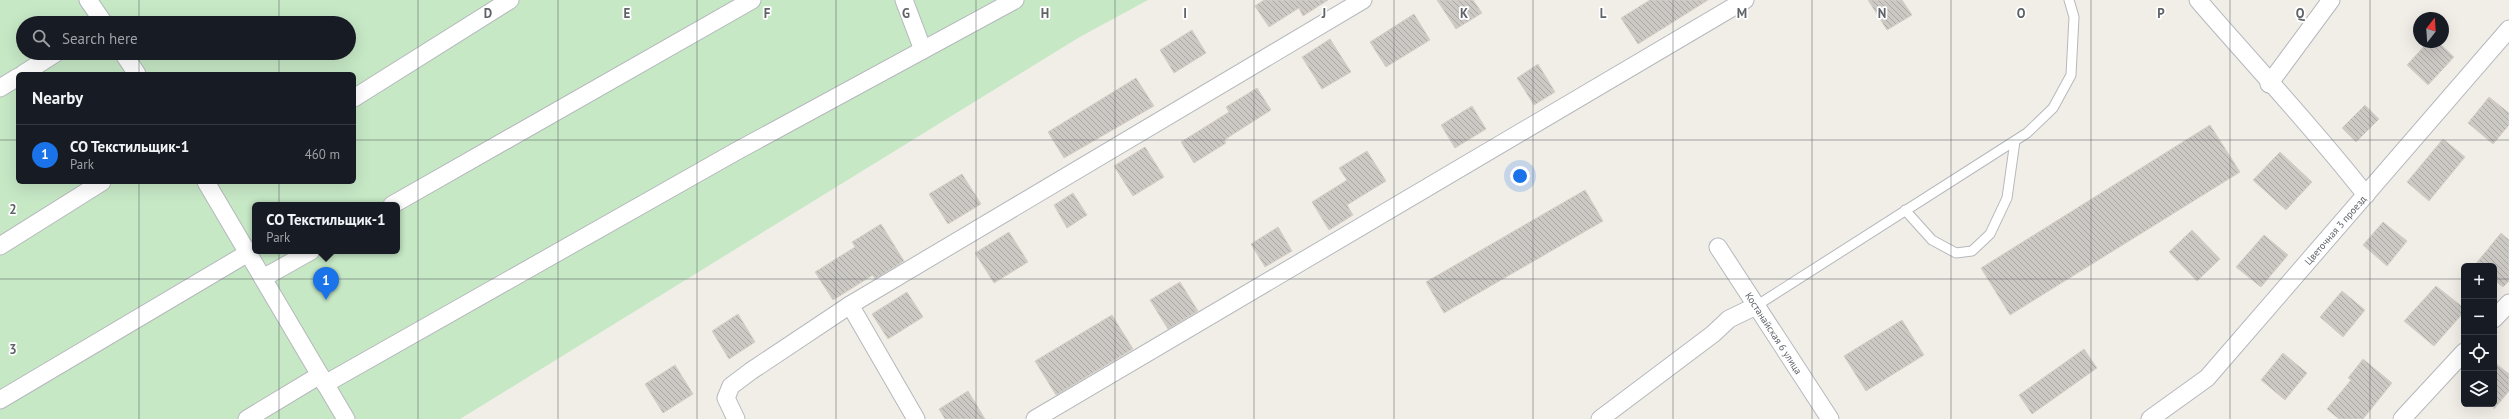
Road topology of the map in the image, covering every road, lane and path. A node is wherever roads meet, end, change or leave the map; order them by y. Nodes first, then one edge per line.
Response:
1 (88, 0) edge
2 (510, 0) edge
3 (752, 0) edge
4 (904, 0) edge
5 (1014, 0) edge
6 (1363, 0) edge
7 (1745, 0) edge
8 (2069, 0) edge
9 (2198, 0) edge
10 (2331, 0) edge
11 (99, 16) edge
12 (2509, 29) edge
13 (923, 50) junction
14 (45, 60) edge
15 (128, 60) edge
16 (26, 72) edge
17 (136, 72) edge
18 (16, 78) edge
19 (2269, 84) junction
20 (0, 88) edge
21 (356, 97) edge
22 (2015, 141) junction
23 (99, 184) edge
24 (212, 184) edge
25 (2366, 195) junction
26 (397, 202) edge
27 (1905, 210) junction
28 (0, 246) edge
29 (1718, 247) dead end
30 (248, 253) junction
31 (306, 254) edge
32 (263, 278) junction
33 (2509, 303) edge
34 (850, 305) junction
35 (1756, 306) junction
36 (2497, 316) edge
37 (2461, 355) edge
38 (323, 379) junction
39 (0, 400) edge
40 (733, 413) edge
41 (247, 419) edge
42 (346, 419) edge
43 (916, 419) edge
44 (1035, 419) edge
45 (1600, 419) edge
46 (1830, 419) edge
47 (2150, 419) edge
48 (2402, 419) edge

1 - 11 street
2 - 21 street
3 - 26 street
4 - 13 street
5 - 13 street
6 - 34 street
7 - 44 street
8 - 22 lane
9 - 19 street
10 - 19 street
12 - 25 street, Цветочная 3 проезд
13 - 38 street
14 - 16 street
15 - 17 street
18 - 20 street
19 - 25 street
22 - 27 lane
22 - 27 lane
23 - 28 street
24 - 30 street
25 - 47 street, Цветочная 3 проезд
27 - 35 lane
29 - 35 street, Костанайская 6 улица
30 - 32 street
30 - 39 street
31 - 32 street
32 - 38 street
33 - 36 street
34 - 40 street
34 - 43 street
35 - 45 street
35 - 46 street, Костанайская 6 улица
37 - 48 street
38 - 41 street
38 - 42 street

